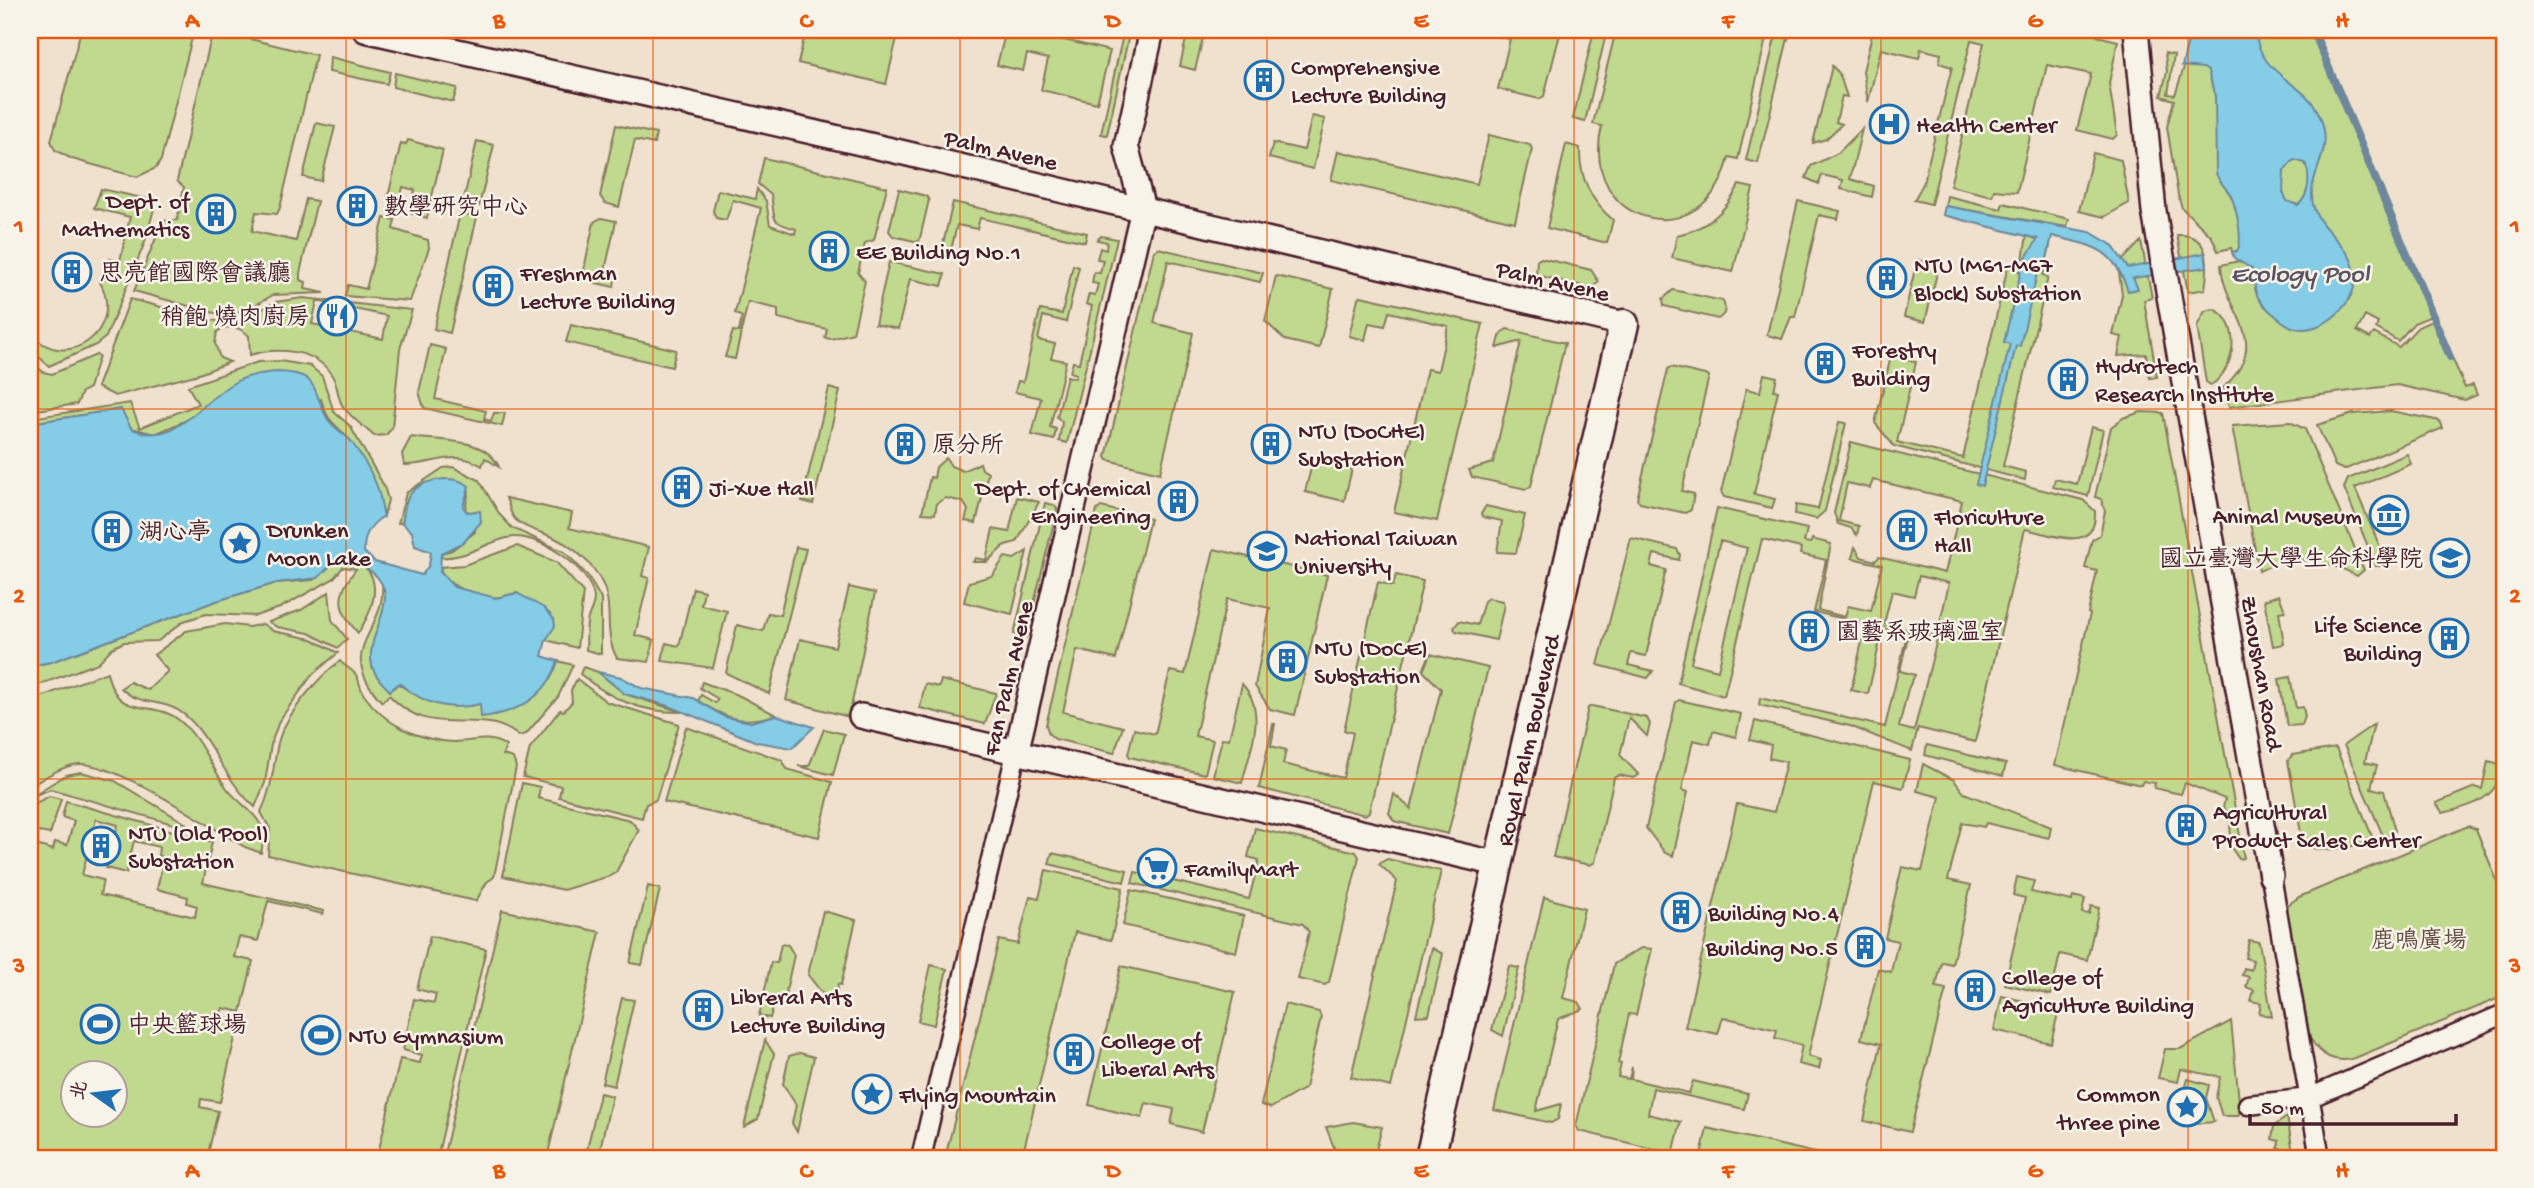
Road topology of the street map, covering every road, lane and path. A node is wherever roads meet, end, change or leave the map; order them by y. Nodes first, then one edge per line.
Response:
1 (365, 30) edge
2 (1152, 30) edge
3 (2136, 30) edge
4 (1143, 209) junction
5 (1625, 324) joint
6 (861, 716) dead end
7 (1016, 753) junction
8 (1498, 864) junction
9 (2271, 876) joint
10 (2504, 1014) edge
11 (2309, 1098) junction
12 (2248, 1105) dead end
13 (921, 1158) edge
14 (1430, 1158) edge
15 (2320, 1158) edge

1 - 4 street, Palm Avene
2 - 4 street
3 - 9 street, Zhoushan Road
4 - 5 street, Palm Avene
4 - 7 street, Fan Palm Avene
5 - 8 street, Royal Palm Boulevard
6 - 7 street
7 - 8 street
7 - 13 street, Fan Palm Avene
8 - 14 street, Royal Palm Boulevard
9 - 11 street, Zhoushan Road
10 - 11 street
11 - 12 street
11 - 15 street, Zhoushan Road

